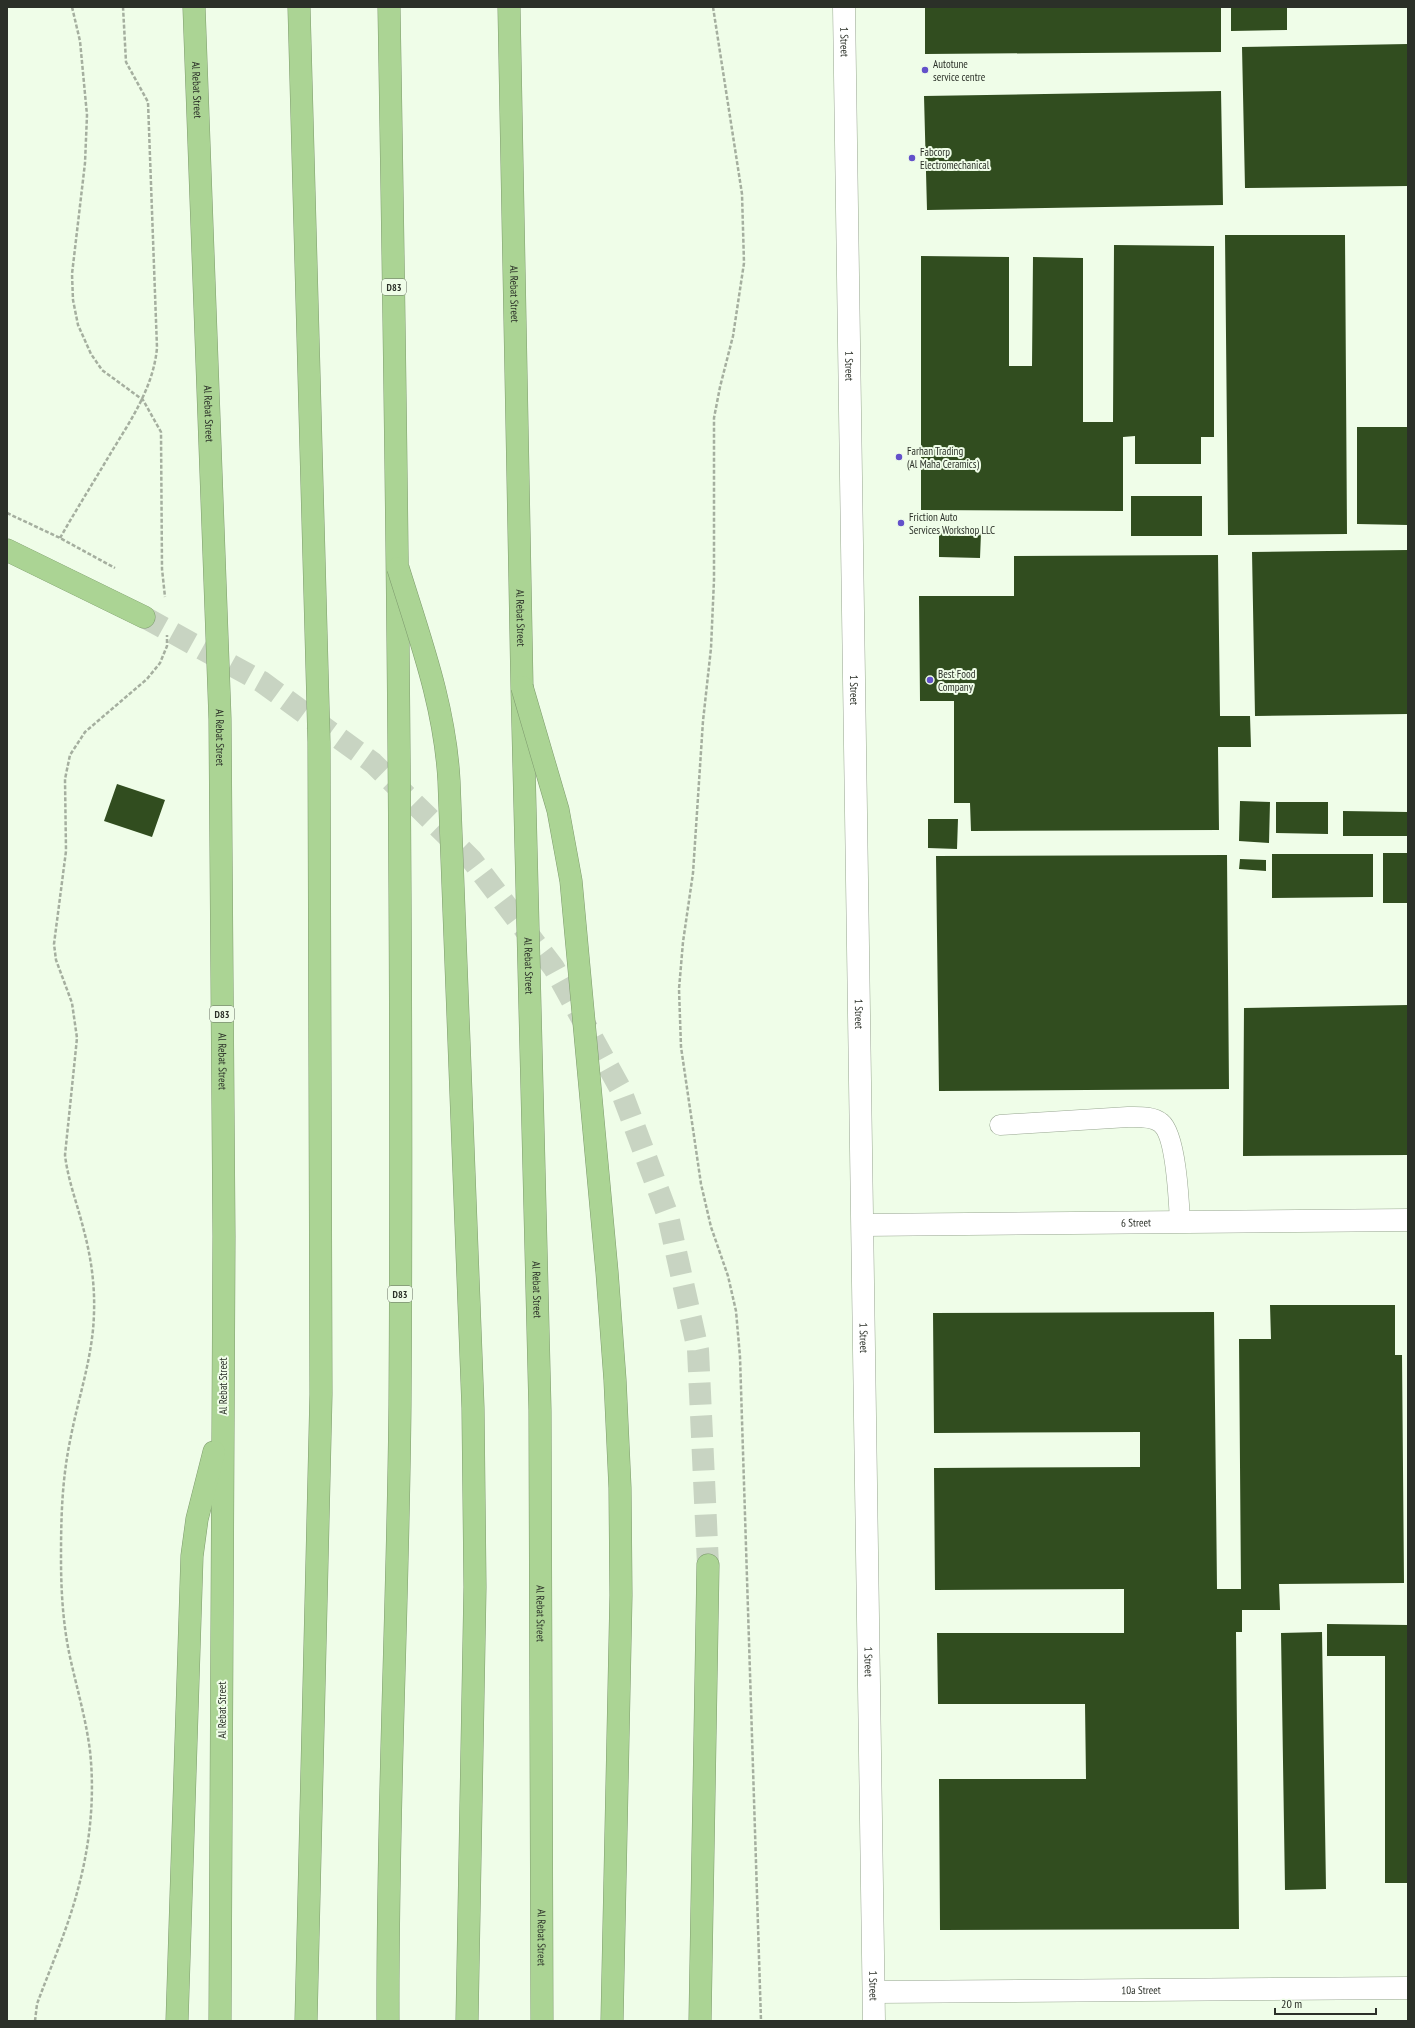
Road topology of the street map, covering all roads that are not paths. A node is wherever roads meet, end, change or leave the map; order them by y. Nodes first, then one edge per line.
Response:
1 (194, 7) edge
2 (299, 7) edge
3 (388, 7) edge
4 (509, 7) edge
5 (844, 7) edge
6 (7, 550) edge
7 (398, 568) junction
8 (144, 617) tunnel mouth
9 (522, 687) junction
10 (1000, 1125) dead end
11 (1408, 1220) edge
12 (1180, 1222) junction
13 (863, 1225) junction
14 (222, 1420) junction
15 (708, 1565) tunnel mouth
16 (1408, 1988) edge
17 (874, 1992) junction
18 (177, 2021) edge
19 (220, 2021) edge
20 (306, 2021) edge
21 (388, 2021) edge
22 (467, 2021) edge
23 (542, 2021) edge
24 (612, 2021) edge
25 (700, 2021) edge
26 (874, 2021) edge

1 - 14 highway, Al Rebat Street / D83
2 - 20 highway
3 - 7 highway, D83
4 - 9 highway, Al Rebat Street
5 - 13 street, 1 Street
6 - 8 highway
7 - 21 highway, D83
7 - 22 highway, bridge
9 - 23 highway, Al Rebat Street
9 - 24 highway, bridge
10 - 12 lane
11 - 12 street, 6 Street
12 - 13 street, 6 Street
13 - 17 street, 1 Street
14 - 18 highway
14 - 19 highway, Al Rebat Street / D83
15 - 25 highway
16 - 17 street, 10a Street
17 - 26 street, 1 Street

